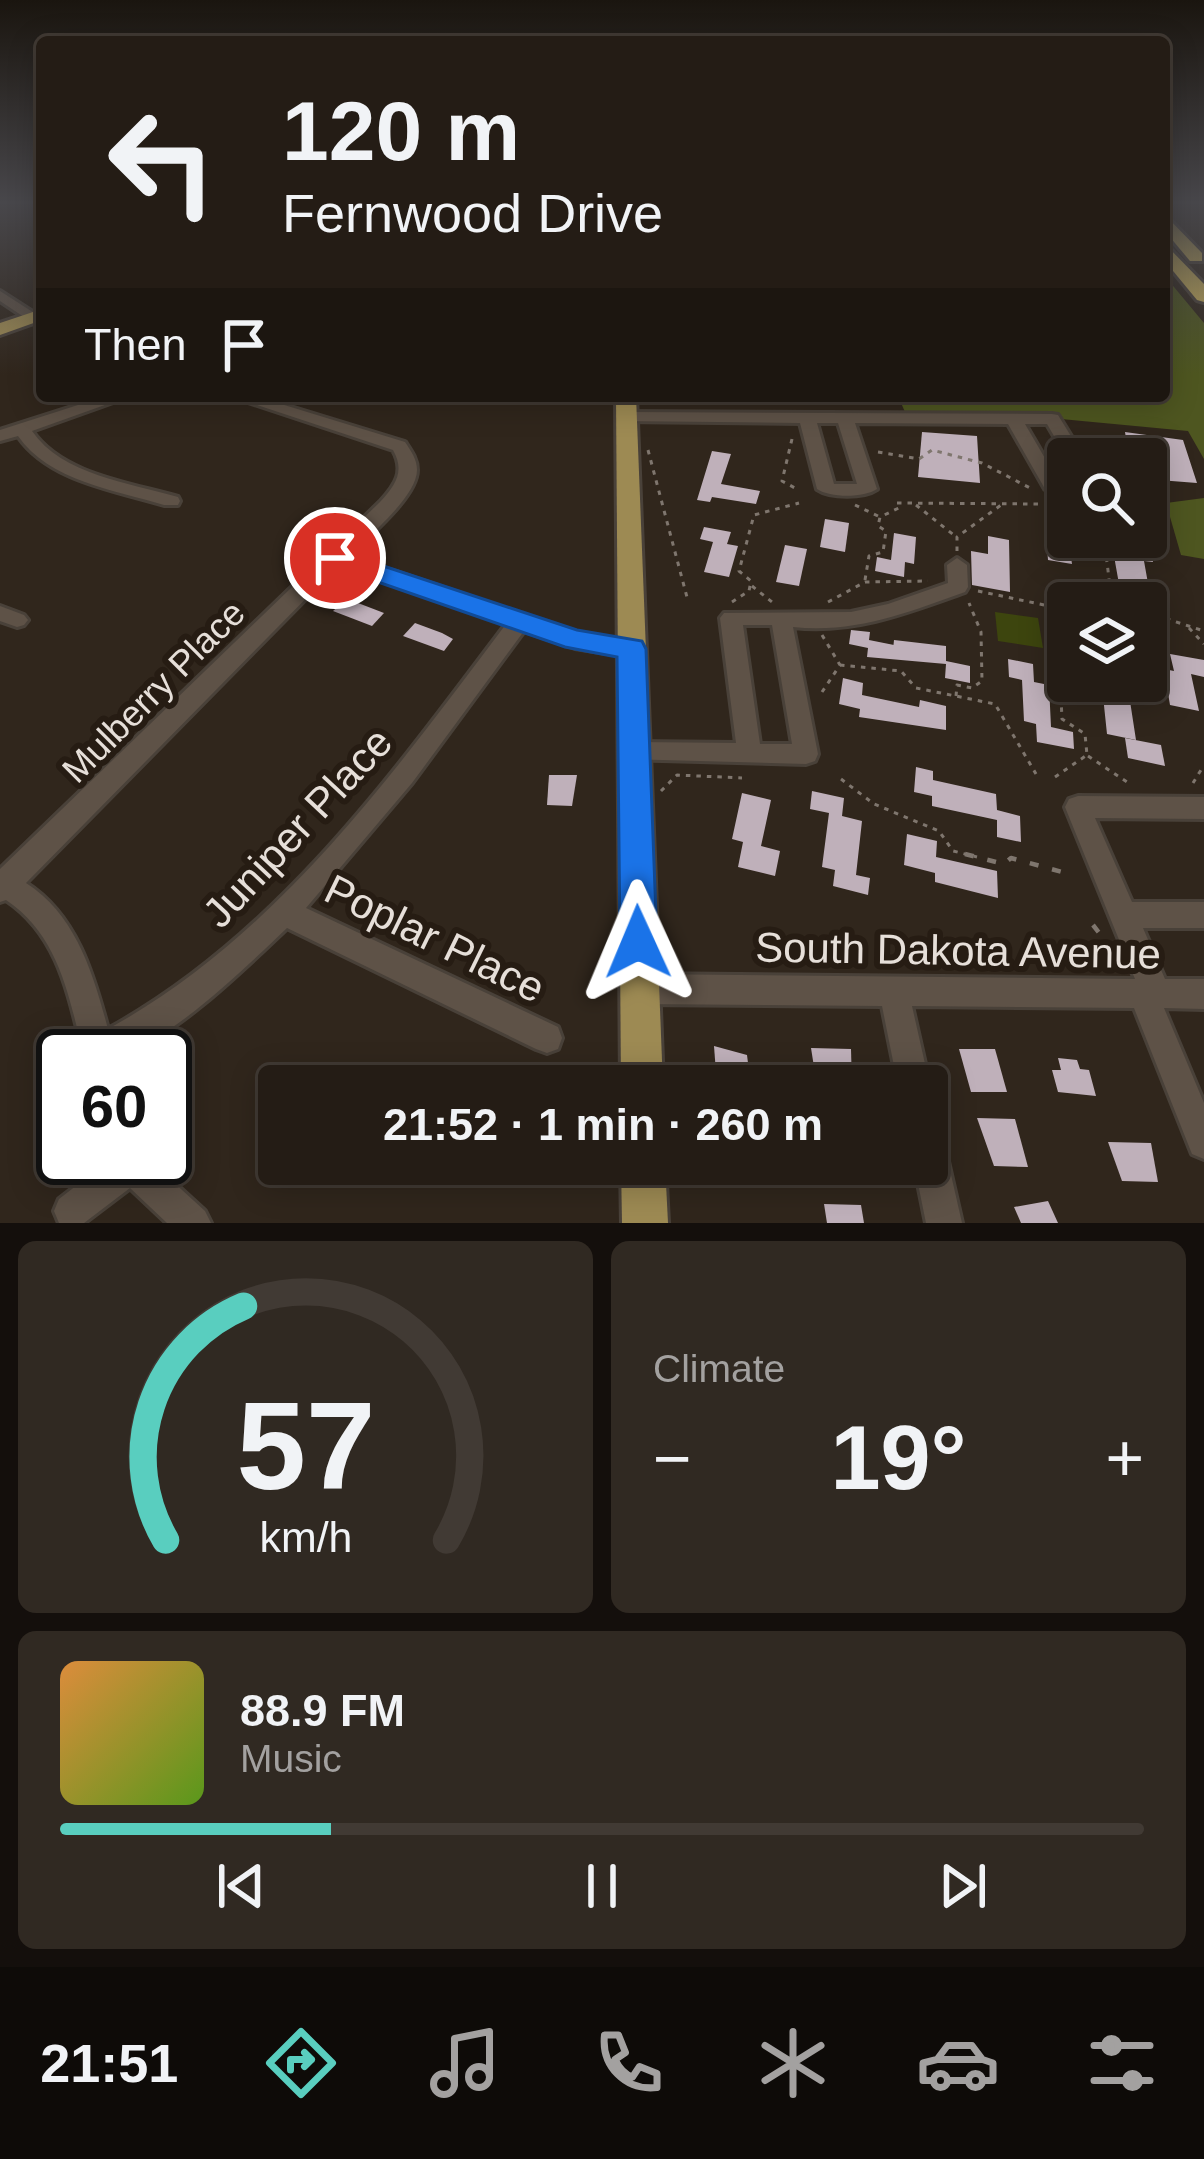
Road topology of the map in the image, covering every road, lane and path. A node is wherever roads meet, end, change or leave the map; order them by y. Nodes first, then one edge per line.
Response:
1 (1173, 261) edge
2 (0, 295) edge
3 (1204, 297) edge
4 (36, 317) edge
5 (36, 320) edge
6 (0, 329) edge
7 (105, 402) edge
8 (259, 402) edge
9 (626, 407) edge
10 (807, 418) junction
11 (845, 418) junction
12 (1014, 419) junction
13 (23, 430) junction
14 (0, 436) edge
15 (1063, 438) edge
16 (792, 439) dead end
17 (647, 445) dead end
18 (878, 452) dead end
19 (1047, 477) edge
20 (795, 488) dead end
21 (1030, 488) dead end
22 (171, 501) dead end
23 (799, 503) dead end
24 (852, 503) dead end
25 (871, 503) dead end
26 (897, 503) dead end
27 (911, 503) junction
28 (1002, 504) junction
29 (1039, 504) dead end
30 (878, 516) junction
31 (957, 537) junction
32 (335, 558) junction
33 (957, 576) junction
34 (865, 582) dead end
35 (750, 584) junction
36 (688, 602) dead end
37 (732, 602) dead end
38 (777, 610) junction
39 (1167, 619) edge
40 (520, 621) junction
41 (808, 622) junction
42 (1186, 625) junction
43 (1204, 631) edge
44 (1204, 644) edge
45 (632, 649) junction
46 (840, 665) junction
47 (822, 692) dead end
48 (956, 696) junction
49 (1061, 702) edge
50 (634, 752) junction
51 (748, 753) junction
52 (1087, 755) junction
53 (1204, 765) edge
54 (1036, 774) dead end
55 (1055, 777) dead end
56 (742, 778) dead end
57 (841, 779) dead end
58 (1127, 782) dead end
59 (656, 796) dead end
60 (1198, 796) edge
61 (1073, 874) dead end
62 (2, 885) edge
63 (286, 913) junction
64 (1123, 915) junction
65 (1204, 916) edge
66 (1093, 925) dead end
67 (1118, 958) dead end
68 (639, 989) junction
69 (894, 992) junction
70 (1150, 994) junction
71 (1204, 994) edge
72 (91, 1029) edge
73 (138, 1029) edge
74 (547, 1038) dead end
75 (641, 1065) edge
76 (910, 1065) edge
77 (1204, 1142) edge
78 (102, 1185) edge
79 (154, 1185) edge
80 (644, 1185) edge
81 (936, 1185) edge
82 (71, 1211) dead end
83 (193, 1223) edge
84 (645, 1223) edge
85 (944, 1223) edge

1 - 3 highway
2 - 4 street
5 - 6 main road
7 - 13 street
8 - 32 street, Mulberry Place
9 - 10 street
9 - 45 main road
10 - 11 street
10 - 11 street
11 - 12 street
12 - 15 street
12 - 19 street
13 - 14 street
13 - 22 street
16 - 20 path
17 - 36 path
18 - 21 path
23 - 35 path
24 - 30 path
25 - 30 path
26 - 27 path
27 - 28 path
27 - 30 path
27 - 31 path
28 - 29 path
28 - 31 path
30 - 34 path
31 - 33 path
32 - 40 street
32 - 62 street, Mulberry Place
33 - 41 street
33 - 48 path
35 - 37 path
35 - 38 path
38 - 41 street
38 - 51 street
38 - 51 street
39 - 42 path
40 - 45 street
40 - 63 street, Juniper Place
41 - 46 path
42 - 43 path
42 - 44 path
45 - 50 main road
46 - 47 path
46 - 48 path
48 - 54 path
49 - 52 path
50 - 51 street
50 - 68 main road
52 - 55 path
52 - 58 path
53 - 60 path
56 - 59 path
57 - 61 path
60 - 64 street
62 - 72 street
63 - 73 street, Juniper Place
63 - 74 street, Poplar Place
64 - 65 street
64 - 70 street
66 - 67 path
68 - 69 street, South Dakota Avenue
68 - 75 main road
69 - 70 street, South Dakota Avenue
69 - 76 street
70 - 71 street, South Dakota Avenue
70 - 77 street
78 - 82 street
79 - 83 street
80 - 84 main road
81 - 85 street

